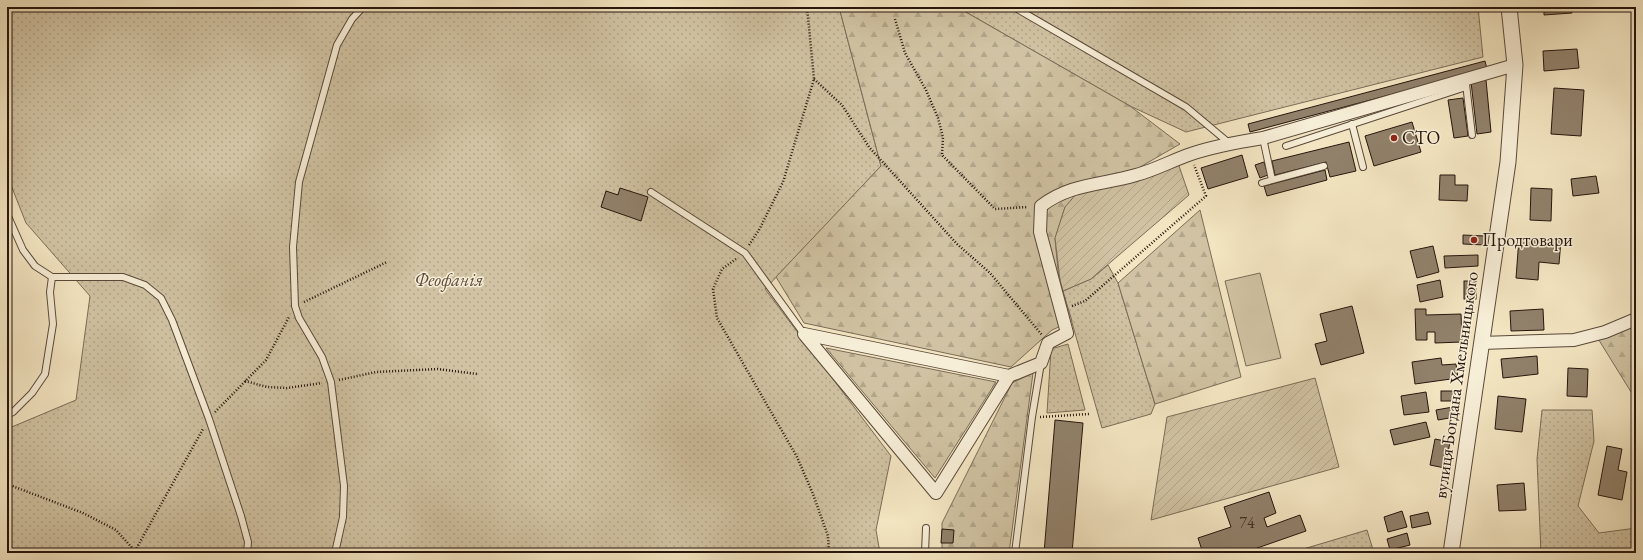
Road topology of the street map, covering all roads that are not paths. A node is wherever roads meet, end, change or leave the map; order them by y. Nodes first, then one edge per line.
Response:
1 (363, 7) edge
2 (1014, 7) edge
3 (1505, 7) edge
4 (1509, 7) edge
5 (1510, 29) junction
6 (1514, 65) junction
7 (1466, 83) junction
8 (1352, 124) junction
9 (1472, 135) dead end
10 (1263, 138) junction
11 (1229, 143) junction
12 (1286, 146) dead end
13 (1324, 166) dead end
14 (1364, 167) dead end
15 (1272, 180) junction
16 (1262, 183) dead end
17 (651, 192) dead end
18 (7, 214) edge
19 (52, 277) junction
20 (1636, 319) edge
21 (804, 334) junction
22 (1481, 343) junction
23 (1041, 363) junction
24 (1009, 376) junction
25 (7, 415) edge
26 (926, 528) dead end
27 (247, 553) edge
28 (335, 553) edge
29 (925, 553) edge
30 (1015, 553) edge
31 (1451, 553) edge

1 - 28 lane
2 - 11 lane
3 - 5 street
4 - 5 street, вулиця Богдана Хмельницького
5 - 6 street, вулиця Богдана Хмельницького
6 - 7 street
6 - 22 street, вулиця Богдана Хмельницького
7 - 8 lane
7 - 9 lane
7 - 10 street
8 - 12 lane
8 - 14 lane
10 - 11 street
10 - 15 lane
11 - 23 street
13 - 15 lane
15 - 16 lane
17 - 21 lane
18 - 19 lane
19 - 25 lane
19 - 27 lane
20 - 22 street
21 - 24 street
21 - 24 street
22 - 31 street, вулиця Богдана Хмельницького
23 - 24 street
23 - 30 lane
26 - 29 lane

